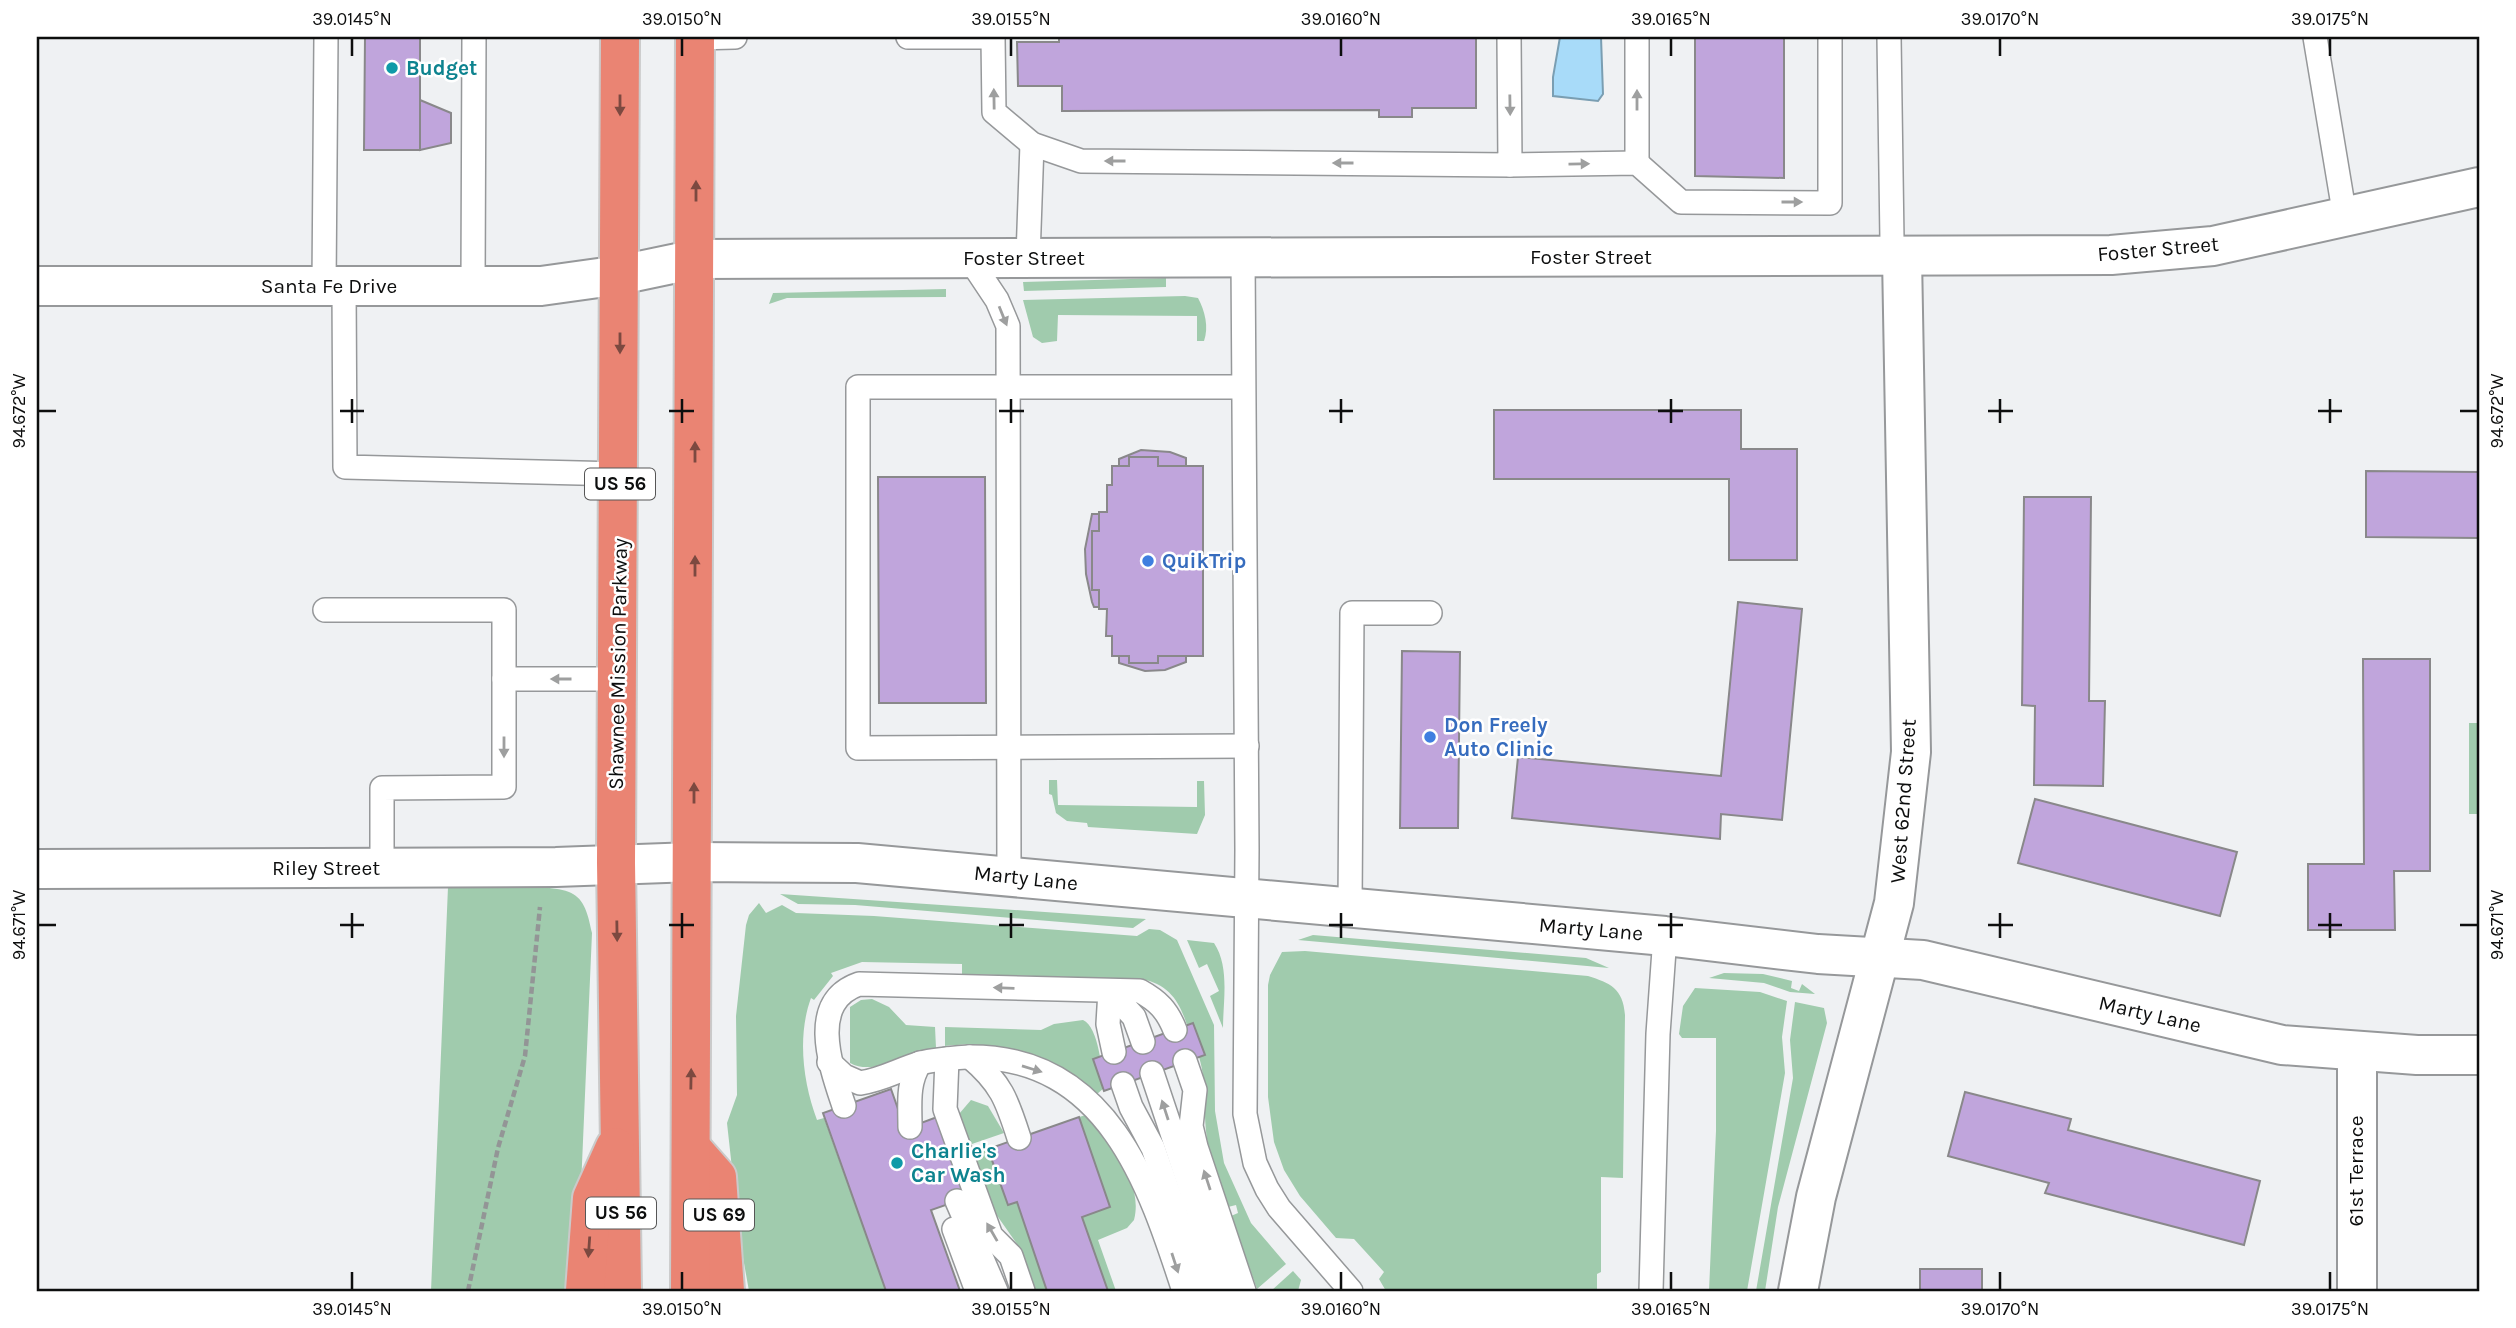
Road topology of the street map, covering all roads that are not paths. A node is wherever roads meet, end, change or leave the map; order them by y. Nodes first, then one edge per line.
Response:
1 (326, 37) edge
2 (474, 37) edge
3 (620, 37) edge
4 (695, 37) edge
5 (735, 37) edge
6 (908, 37) edge
7 (993, 37) edge
8 (1509, 37) edge
9 (1637, 37) edge
10 (1830, 37) edge
11 (1889, 37) edge
12 (2315, 37) edge
13 (1032, 144) junction
14 (1637, 163) junction
15 (1510, 165) junction
16 (2479, 187) edge
17 (2345, 217) junction
18 (1028, 257) junction
19 (1243, 257) junction
20 (1902, 257) junction
21 (969, 258) junction
22 (696, 259) junction
23 (620, 275) junction
24 (37, 286) edge
25 (334, 286) junction
26 (473, 286) junction
27 (1243, 387) junction
28 (1009, 388) junction
29 (620, 474) junction
30 (325, 610) dead end
31 (1430, 613) dead end
32 (504, 679) junction
33 (618, 679) junction
34 (1008, 747) junction
35 (1247, 747) junction
36 (694, 862) junction
37 (616, 863) junction
38 (382, 868) junction
39 (37, 869) edge
40 (1009, 878) junction
41 (1247, 898) junction
42 (1350, 908) junction
43 (1665, 936) junction
44 (1879, 957) junction
45 (1110, 991) junction
46 (1175, 1030) dead end
47 (1143, 1042) dead end
48 (1114, 1052) dead end
49 (2357, 1052) junction
50 (2479, 1055) edge
51 (942, 1060) junction
52 (1185, 1061) dead end
53 (829, 1062) junction
54 (1152, 1073) dead end
55 (1124, 1084) dead end
56 (845, 1105) dead end
57 (916, 1125) dead end
58 (620, 1135) junction
59 (1018, 1138) dead end
60 (691, 1148) junction
61 (585, 1291) edge
62 (622, 1291) edge
63 (690, 1291) edge
64 (725, 1291) edge
65 (977, 1291) edge
66 (996, 1291) edge
67 (1023, 1291) edge
68 (1184, 1291) edge
69 (1203, 1291) edge
70 (1225, 1291) edge
71 (1244, 1291) edge
72 (1351, 1291) edge
73 (1651, 1291) edge
74 (1798, 1291) edge
75 (2357, 1291) edge

1 - 25 lane
2 - 26 lane
3 -> 23 highway, Shawnee Mission Parkway / US 56
4 - 5 lane
22 -> 4 highway
6 - 7 lane
13 -> 7 lane
8 -> 15 lane
14 -> 9 lane
14 -> 10 lane
11 - 20 lane
12 - 17 lane
15 -> 13 lane
13 - 18 lane
15 -> 14 lane
16 - 17 street, Foster Street
17 - 20 street, Foster Street
18 - 19 street, Foster Street
18 - 21 street, Foster Street
19 - 20 street, Foster Street
19 - 27 lane
20 - 44 street, West 62nd Street
21 - 22 street, Foster Street
21 -> 28 lane
22 - 23 street, Foster Street
36 -> 22 highway
23 - 26 street, Santa Fe Drive
23 -> 29 highway, Shawnee Mission Parkway / US 56
24 - 25 street, Santa Fe Drive
25 - 26 street, Santa Fe Drive
25 - 29 lane
27 - 28 lane
27 - 35 lane
28 - 34 lane
28 - 34 lane
29 - 33 highway, Shawnee Mission Parkway / US 56
30 - 32 lane
31 - 42 lane
33 -> 32 lane
32 -> 38 lane
33 - 37 highway, Shawnee Mission Parkway / US 56
34 - 35 lane
34 - 40 lane
35 - 41 lane
36 - 37 street, Marty Lane
36 - 40 street, Marty Lane
60 -> 36 highway
37 - 38 street, Riley Street
37 -> 58 highway, Shawnee Mission Parkway / US 56
38 - 39 street, Riley Street
40 - 41 street, Marty Lane
41 - 42 street, Marty Lane
41 - 72 lane
42 - 43 street, Marty Lane
43 - 44 street, Marty Lane
43 - 73 lane
44 - 49 street, Marty Lane
44 - 74 street, West 62nd Street
45 - 46 lane
45 - 47 lane
45 - 48 lane
45 -> 53 lane
49 - 50 street, Marty Lane
49 - 75 street, 61st Terrace
51 - 53 lane
51 - 57 lane
51 - 59 lane
67 -> 51 lane
51 -> 68 lane
71 -> 52 lane
53 - 56 lane
70 -> 54 lane
55 - 69 lane
58 -> 61 highway
58 - 62 highway, Shawnee Mission Parkway / US 56
60 - 63 highway
60 - 64 highway, US 69
65 - 66 lane

